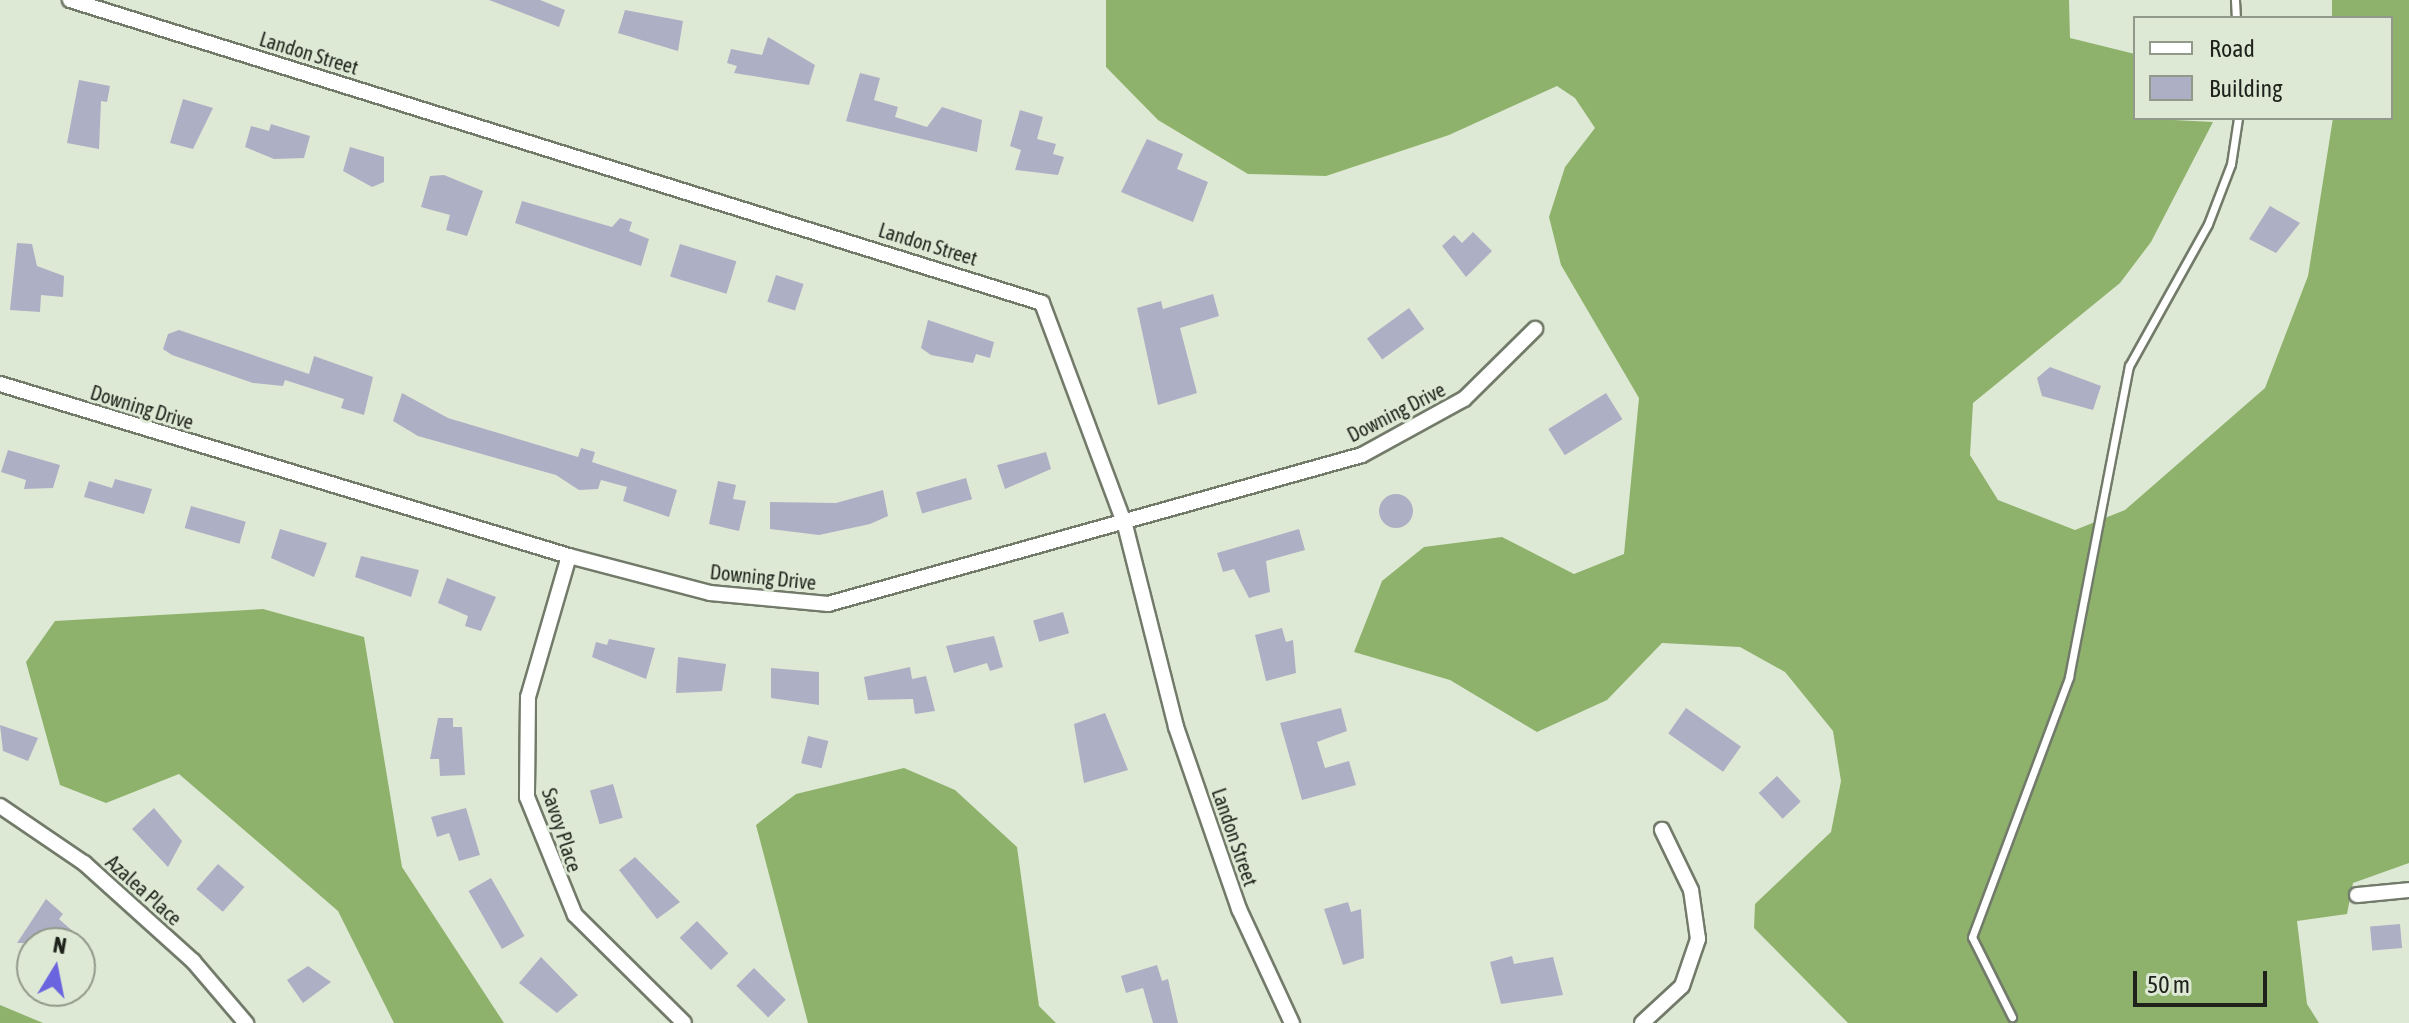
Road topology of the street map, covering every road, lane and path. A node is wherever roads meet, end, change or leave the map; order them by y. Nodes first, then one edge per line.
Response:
1 (70, 0) edge
2 (2238, 120) edge
3 (1535, 329) dead end
4 (0, 384) edge
5 (1125, 525) junction
6 (569, 556) junction
7 (0, 806) edge
8 (1662, 830) dead end
9 (2409, 890) edge
10 (2357, 895) dead end
11 (2012, 1017) dead end
12 (246, 1023) edge
13 (684, 1023) edge
14 (1292, 1023) edge
15 (1642, 1023) edge

1 - 5 street, Landon Street
2 - 11 lane
3 - 5 street, Downing Drive
4 - 6 street, Downing Drive
5 - 6 street, Downing Drive
5 - 14 street, Landon Street
6 - 13 street, Savoy Place
7 - 12 street, Azalea Place
8 - 15 street
9 - 10 street

